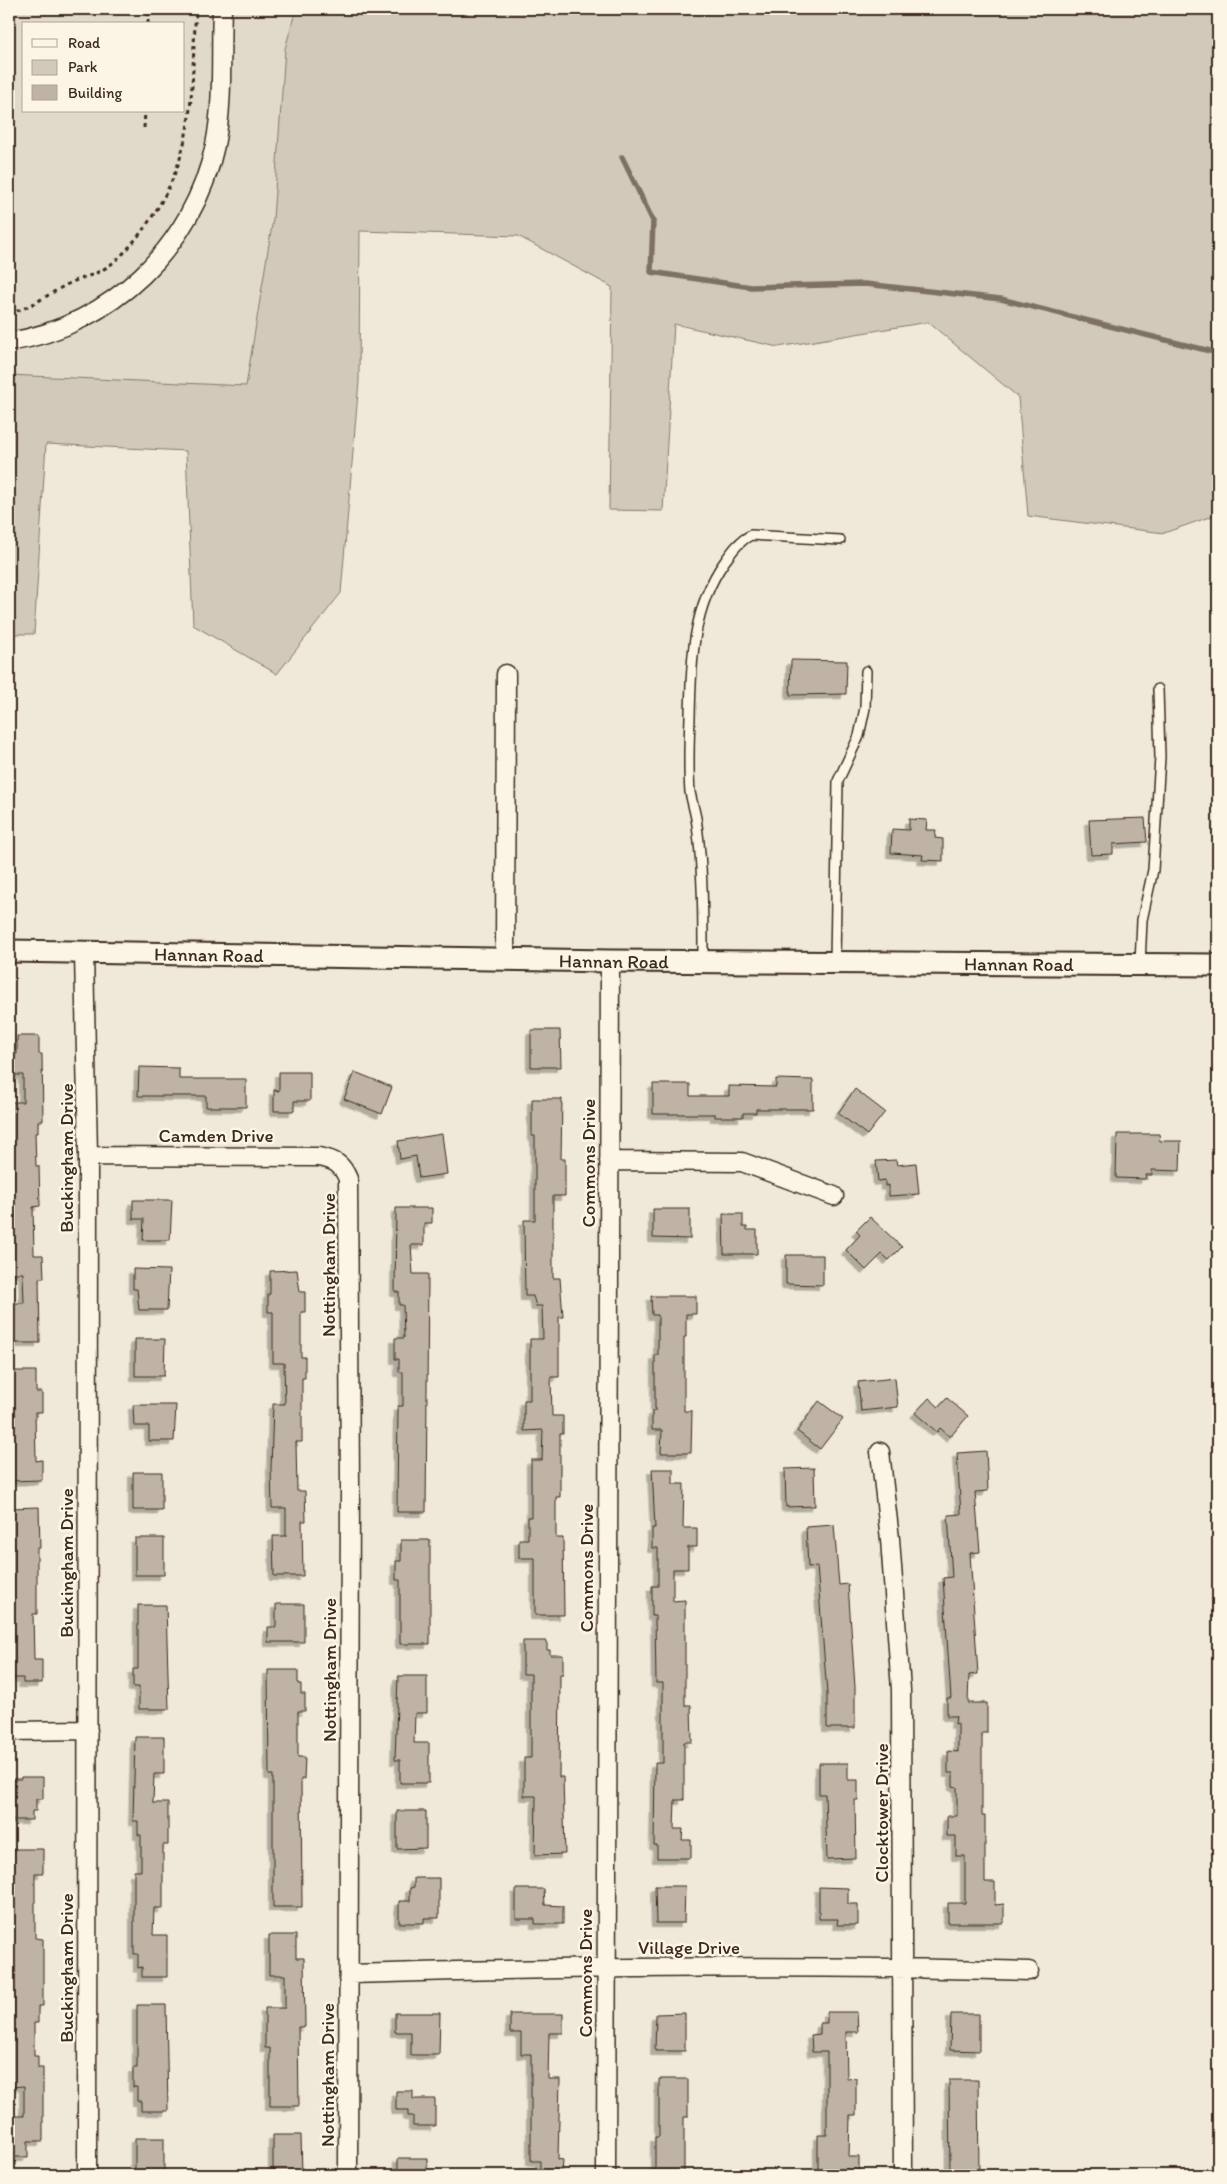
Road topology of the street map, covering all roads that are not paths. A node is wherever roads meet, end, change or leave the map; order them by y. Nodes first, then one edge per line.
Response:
1 (222, 9) edge
2 (9, 342) edge
3 (840, 540) dead end
4 (866, 671) dead end
5 (506, 674) dead end
6 (1158, 689) dead end
7 (9, 951) edge
8 (84, 952) junction
9 (505, 958) junction
10 (610, 961) junction
11 (703, 961) junction
12 (835, 962) junction
13 (1140, 964) junction
14 (1218, 965) edge
15 (88, 1156) junction
16 (609, 1160) junction
17 (342, 1166) joint
18 (834, 1196) dead end
19 (880, 1452) dead end
20 (88, 1730) junction
21 (9, 1731) edge
22 (606, 1968) junction
23 (901, 1968) junction
24 (1029, 1971) dead end
25 (349, 1974) junction
26 (86, 2175) edge
27 (348, 2175) edge
28 (606, 2175) edge
29 (903, 2175) edge

1 - 2 street
3 - 11 lane
4 - 12 lane
5 - 9 street
6 - 13 lane
7 - 8 street, Hannan Road
8 - 9 street, Hannan Road
8 - 15 street, Buckingham Drive
9 - 10 street, Hannan Road
10 - 11 street, Hannan Road
10 - 16 street, Commons Drive
11 - 12 street, Hannan Road
12 - 13 street, Hannan Road
13 - 14 street, Hannan Road
15 - 17 street, Camden Drive
15 - 20 street, Buckingham Drive
16 - 18 street
16 - 22 street, Commons Drive
17 - 25 street, Nottingham Drive
19 - 23 street, Clocktower Drive
20 - 21 street
20 - 26 street, Buckingham Drive
22 - 23 street, Village Drive
22 - 25 street, Village Drive
22 - 28 street, Commons Drive
23 - 24 street, Village Drive
23 - 29 street, Clocktower Drive
25 - 27 street, Nottingham Drive

